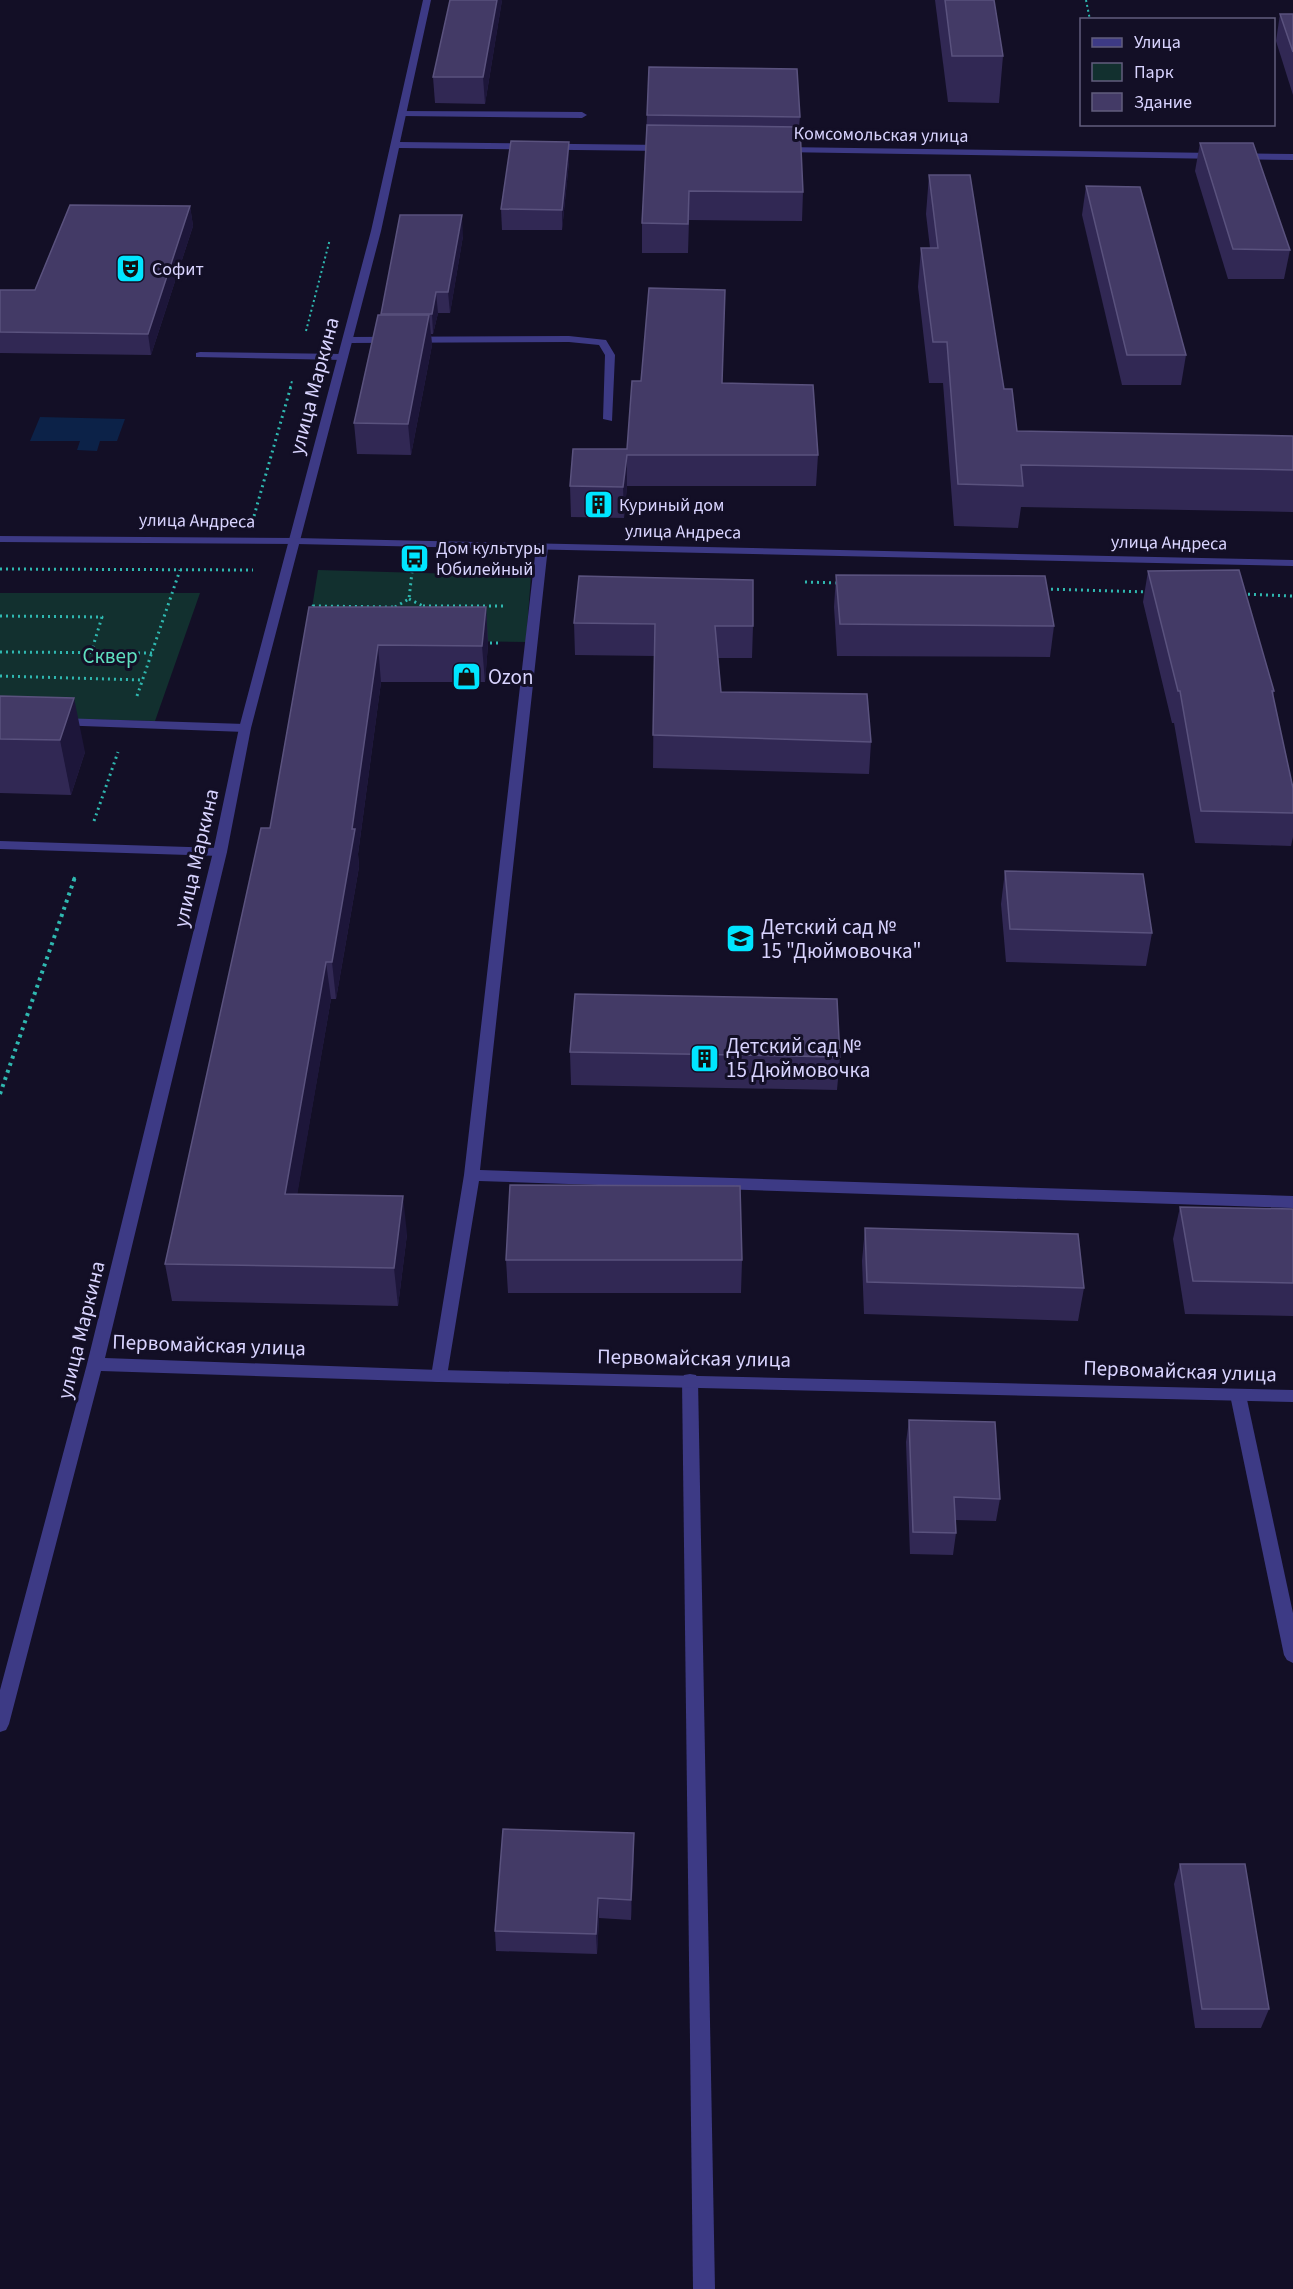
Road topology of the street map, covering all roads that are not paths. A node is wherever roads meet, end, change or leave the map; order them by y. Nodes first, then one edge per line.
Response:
1 (427, 0) edge
2 (402, 113) junction
3 (582, 115) dead end
4 (396, 145) junction
5 (681, 149) edge
6 (776, 150) edge
7 (1293, 157) edge
8 (348, 340) junction
9 (200, 355) dead end
10 (344, 357) junction
11 (608, 419) dead end
12 (0, 539) edge
13 (296, 541) junction
14 (542, 547) junction
15 (1293, 563) edge
16 (46, 722) edge
17 (245, 728) junction
18 (0, 845) edge
19 (220, 852) junction
20 (472, 1175) junction
21 (1293, 1202) edge
22 (95, 1364) junction
23 (439, 1376) junction
24 (690, 1380) junction
25 (1238, 1395) junction
26 (1293, 1396) edge
27 (1293, 1654) edge
28 (0, 1724) edge
29 (704, 2289) edge

1 - 2 street, улица Маркина
2 - 3 street
2 - 4 street, улица Маркина
4 - 5 street
4 - 8 street, улица Маркина
6 - 7 street, Комсомольская улица
8 - 10 street, улица Маркина
8 - 11 street
9 - 10 street
10 - 13 street, улица Маркина
12 - 13 street, улица Андреса
13 - 14 street, улица Андреса
13 - 17 street, улица Маркина
14 - 15 street, улица Андреса
14 - 20 street
16 - 17 street
17 - 19 street, улица Маркина
18 - 19 street
19 - 22 street, улица Маркина
20 - 21 street
20 - 23 street
22 - 23 street, Первомайская улица
22 - 28 street, улица Маркина
23 - 24 street, Первомайская улица
24 - 25 street, Первомайская улица
24 - 29 street
25 - 26 street, Первомайская улица
25 - 27 street

